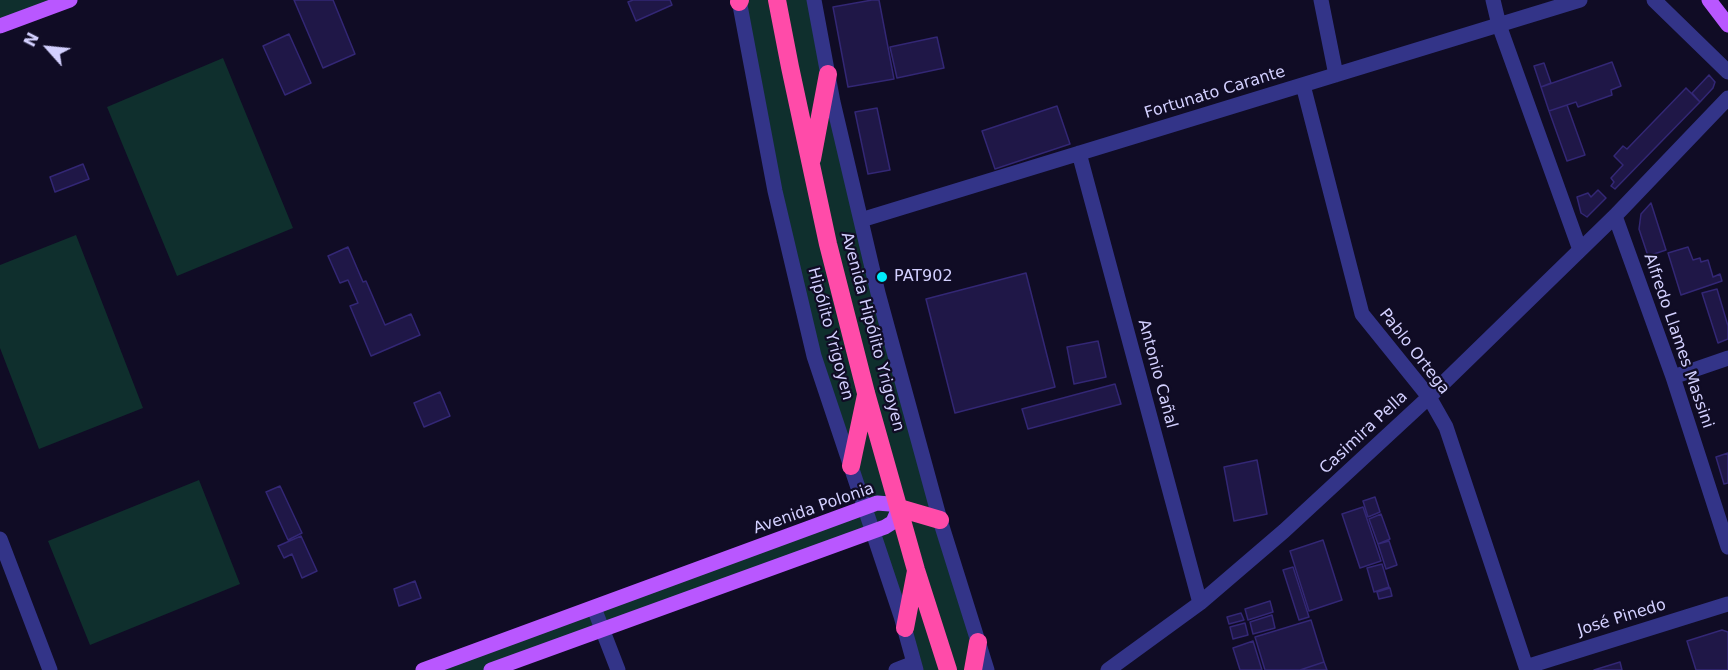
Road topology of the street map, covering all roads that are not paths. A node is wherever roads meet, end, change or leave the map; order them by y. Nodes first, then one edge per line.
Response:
1 (70, 0) edge
2 (777, 0) edge
3 (814, 0) edge
4 (1321, 0) edge
5 (1493, 0) edge
6 (1580, 0) edge
7 (1653, 0) edge
8 (1709, 0) edge
9 (739, 1) edge
10 (1499, 25) junction
11 (1728, 25) edge
12 (0, 26) edge
13 (1728, 72) edge
14 (828, 74) junction
15 (1336, 75) junction
16 (1303, 85) junction
17 (1728, 99) edge
18 (1079, 153) junction
19 (810, 167) junction
20 (1615, 216) junction
21 (861, 220) junction
22 (1580, 250) junction
23 (1728, 358) edge
24 (1673, 377) junction
25 (866, 393) junction
26 (1429, 397) junction
27 (851, 466) junction
28 (865, 508) junction
29 (899, 508) junction
30 (940, 520) junction
31 (873, 531) junction
32 (0, 539) edge
33 (1728, 547) edge
34 (3, 558) edge
35 (916, 570) junction
36 (1200, 603) junction
37 (1728, 604) edge
38 (594, 608) junction
39 (602, 628) junction
40 (905, 628) junction
41 (978, 642) junction
42 (915, 667) edge
43 (1527, 668) edge
44 (50, 670) edge
45 (423, 670) edge
46 (490, 670) edge
47 (618, 670) edge
48 (896, 670) edge
49 (948, 670) edge
50 (973, 670) edge
51 (987, 670) edge
52 (1108, 670) edge

1 - 12 main road
2 - 19 highway, Avenida Hipólito Yrigoyen
3 - 14 street
4 - 15 street
5 - 10 street
6 - 10 street, Fortunato Carante
7 - 13 street
8 - 11 main road
9 - 27 street, Hipólito Yrigoyen
10 - 15 street, Fortunato Carante
10 - 22 street
14 - 19 highway
14 - 21 street
15 - 16 street, Fortunato Carante
16 - 18 street, Fortunato Carante
16 - 26 street, Pablo Ortega
17 - 20 street, Casimira Pella
18 - 21 street, Fortunato Carante
18 - 36 street, Antonio Cañal
19 - 25 highway, Avenida Hipólito Yrigoyen
20 - 22 street, Casimira Pella
20 - 24 street, Alfredo Llames Massini
21 - 30 street
22 - 26 street, Casimira Pella
23 - 24 street
24 - 33 street, Alfredo Llames Massini
25 - 27 highway
25 - 29 highway, Avenida Hipólito Yrigoyen
26 - 36 street, Casimira Pella
26 - 43 street, Pablo Ortega
27 - 28 street, Hipólito Yrigoyen
28 - 29 main road, Avenida Polonia
28 - 31 street, Hipólito Yrigoyen
28 - 38 main road, Avenida Polonia
29 - 30 highway
29 - 31 main road
29 - 35 highway, Avenida Hipólito Yrigoyen
30 - 41 street
31 - 39 main road
31 - 40 street, Hipólito Yrigoyen
32 - 34 street
34 - 44 street
35 - 40 highway
35 - 49 highway, Avenida Hipólito Yrigoyen
36 - 52 street, Casimira Pella
37 - 43 street, José Pinedo
38 - 39 street
38 - 45 main road, Avenida Polonia
39 - 46 main road
39 - 47 street
40 - 42 street, Hipólito Yrigoyen
41 - 50 highway
41 - 51 street
42 - 48 street

